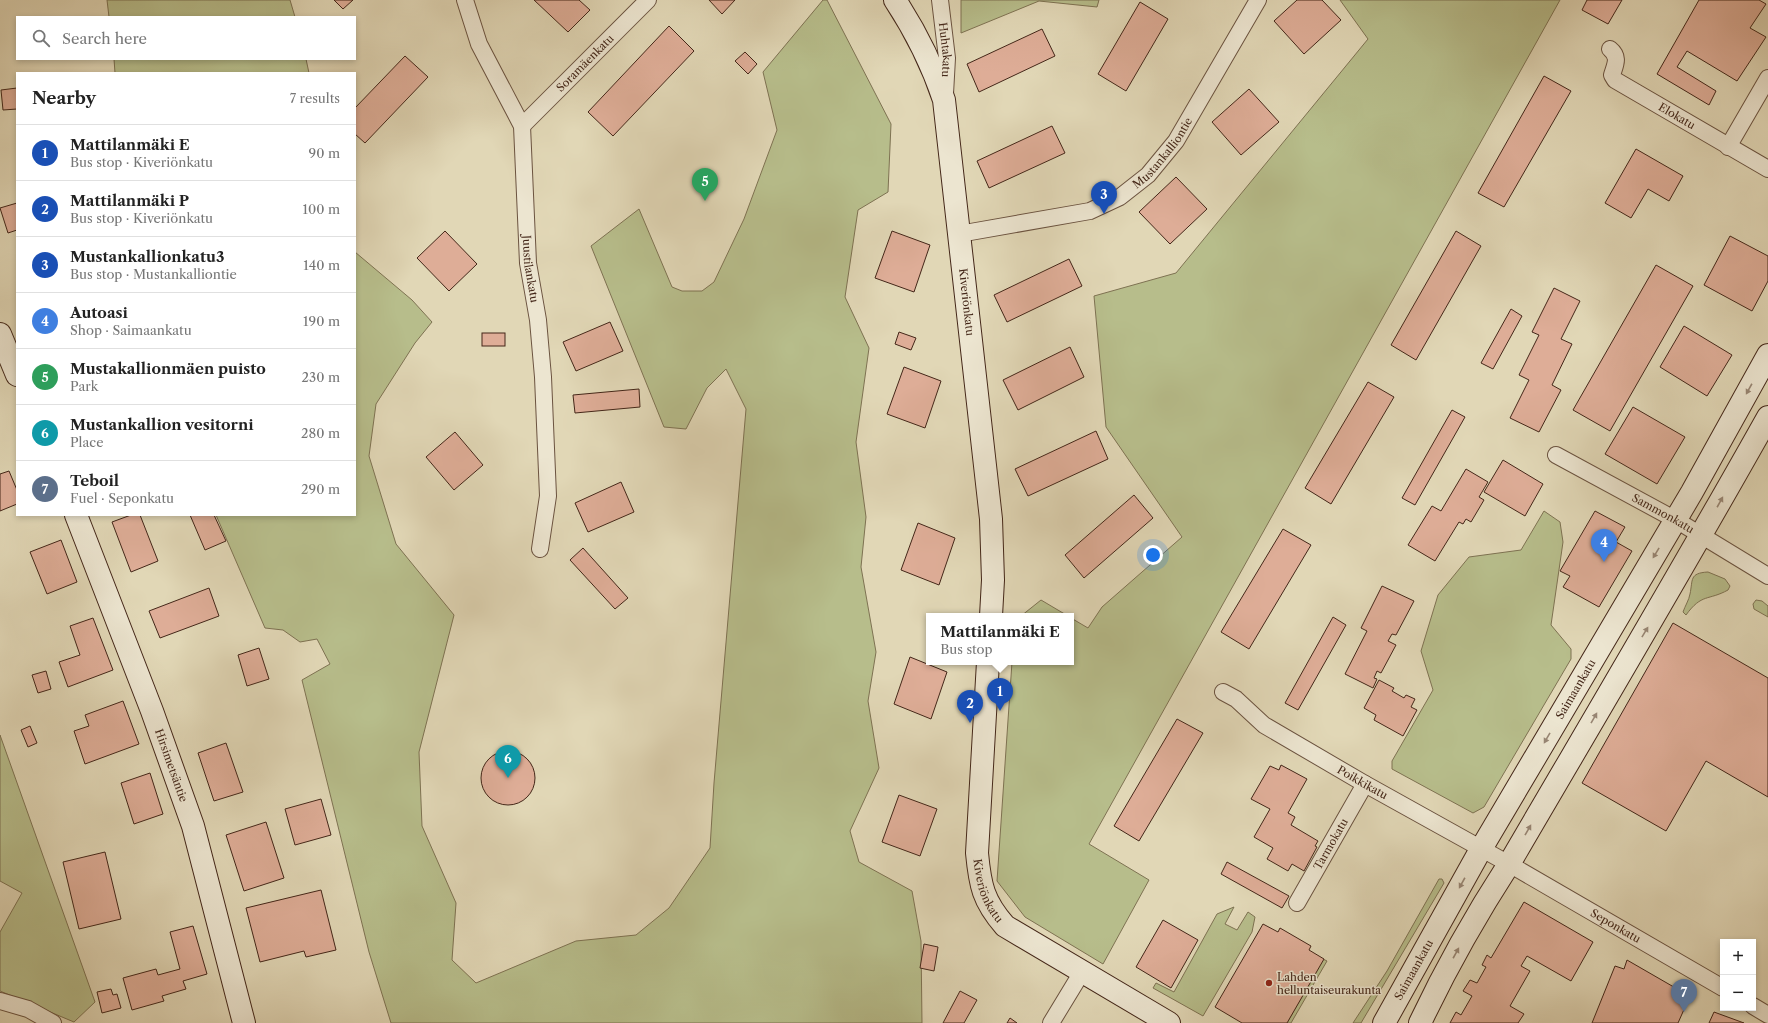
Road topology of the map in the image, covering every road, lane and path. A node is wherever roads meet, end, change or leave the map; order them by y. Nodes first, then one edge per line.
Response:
1 (465, 0) edge
2 (648, 0) edge
3 (896, 0) edge
4 (940, 0) edge
5 (1258, 0) edge
6 (1610, 49) dead end
7 (1768, 78) edge
8 (944, 100) junction
9 (522, 126) junction
10 (1728, 147) junction
11 (1768, 169) edge
12 (959, 234) junction
13 (0, 334) edge
14 (1768, 355) edge
15 (16, 373) edge
16 (1768, 417) edge
17 (1556, 455) dead end
18 (76, 516) edge
19 (1676, 520) junction
20 (1701, 536) junction
21 (540, 549) dead end
22 (1768, 576) edge
23 (991, 613) edge
24 (988, 665) edge
25 (1223, 692) dead end
26 (1365, 784) junction
27 (1481, 848) junction
28 (1509, 864) junction
29 (1297, 903) dead end
30 (1082, 972) junction
31 (1720, 986) edge
32 (0, 1001) edge
33 (1756, 1008) edge
34 (1768, 1015) edge
35 (53, 1023) edge
36 (244, 1023) edge
37 (1051, 1023) edge
38 (1169, 1023) edge
39 (1384, 1023) edge
40 (1420, 1023) edge

1 - 9 street, Juustilankatu
2 - 9 street, Soramäenkatu
3 - 8 street, Kiveriönkatu
4 - 8 street, Huhtakatu
5 - 12 street, Mustankalliontie
6 - 10 street, Elokatu
7 - 10 street
8 - 12 street, Kiveriönkatu
9 - 21 street, Juustilankatu
10 - 11 street, Elokatu
12 - 23 street, Kiveriönkatu
13 - 15 street
14 -> 19 street, Saimaankatu
20 -> 16 street
17 - 19 street, Sammonkatu
18 - 36 street, Hirsimetsäntie
19 - 20 street, Sammonkatu
19 -> 27 street, Saimaankatu
20 - 22 street, Sammonkatu
28 -> 20 street
24 - 30 street, Kiveriönkatu
25 - 26 street, Poikkikatu
26 - 27 street, Poikkikatu
26 - 29 street, Tarmokatu
27 - 28 street, Poikkikatu
27 -> 39 street, Saimaankatu
28 - 31 street, Seponkatu
40 -> 28 street
30 - 37 street
30 - 38 street, Kiveriönkatu
32 - 35 street
33 - 34 street

